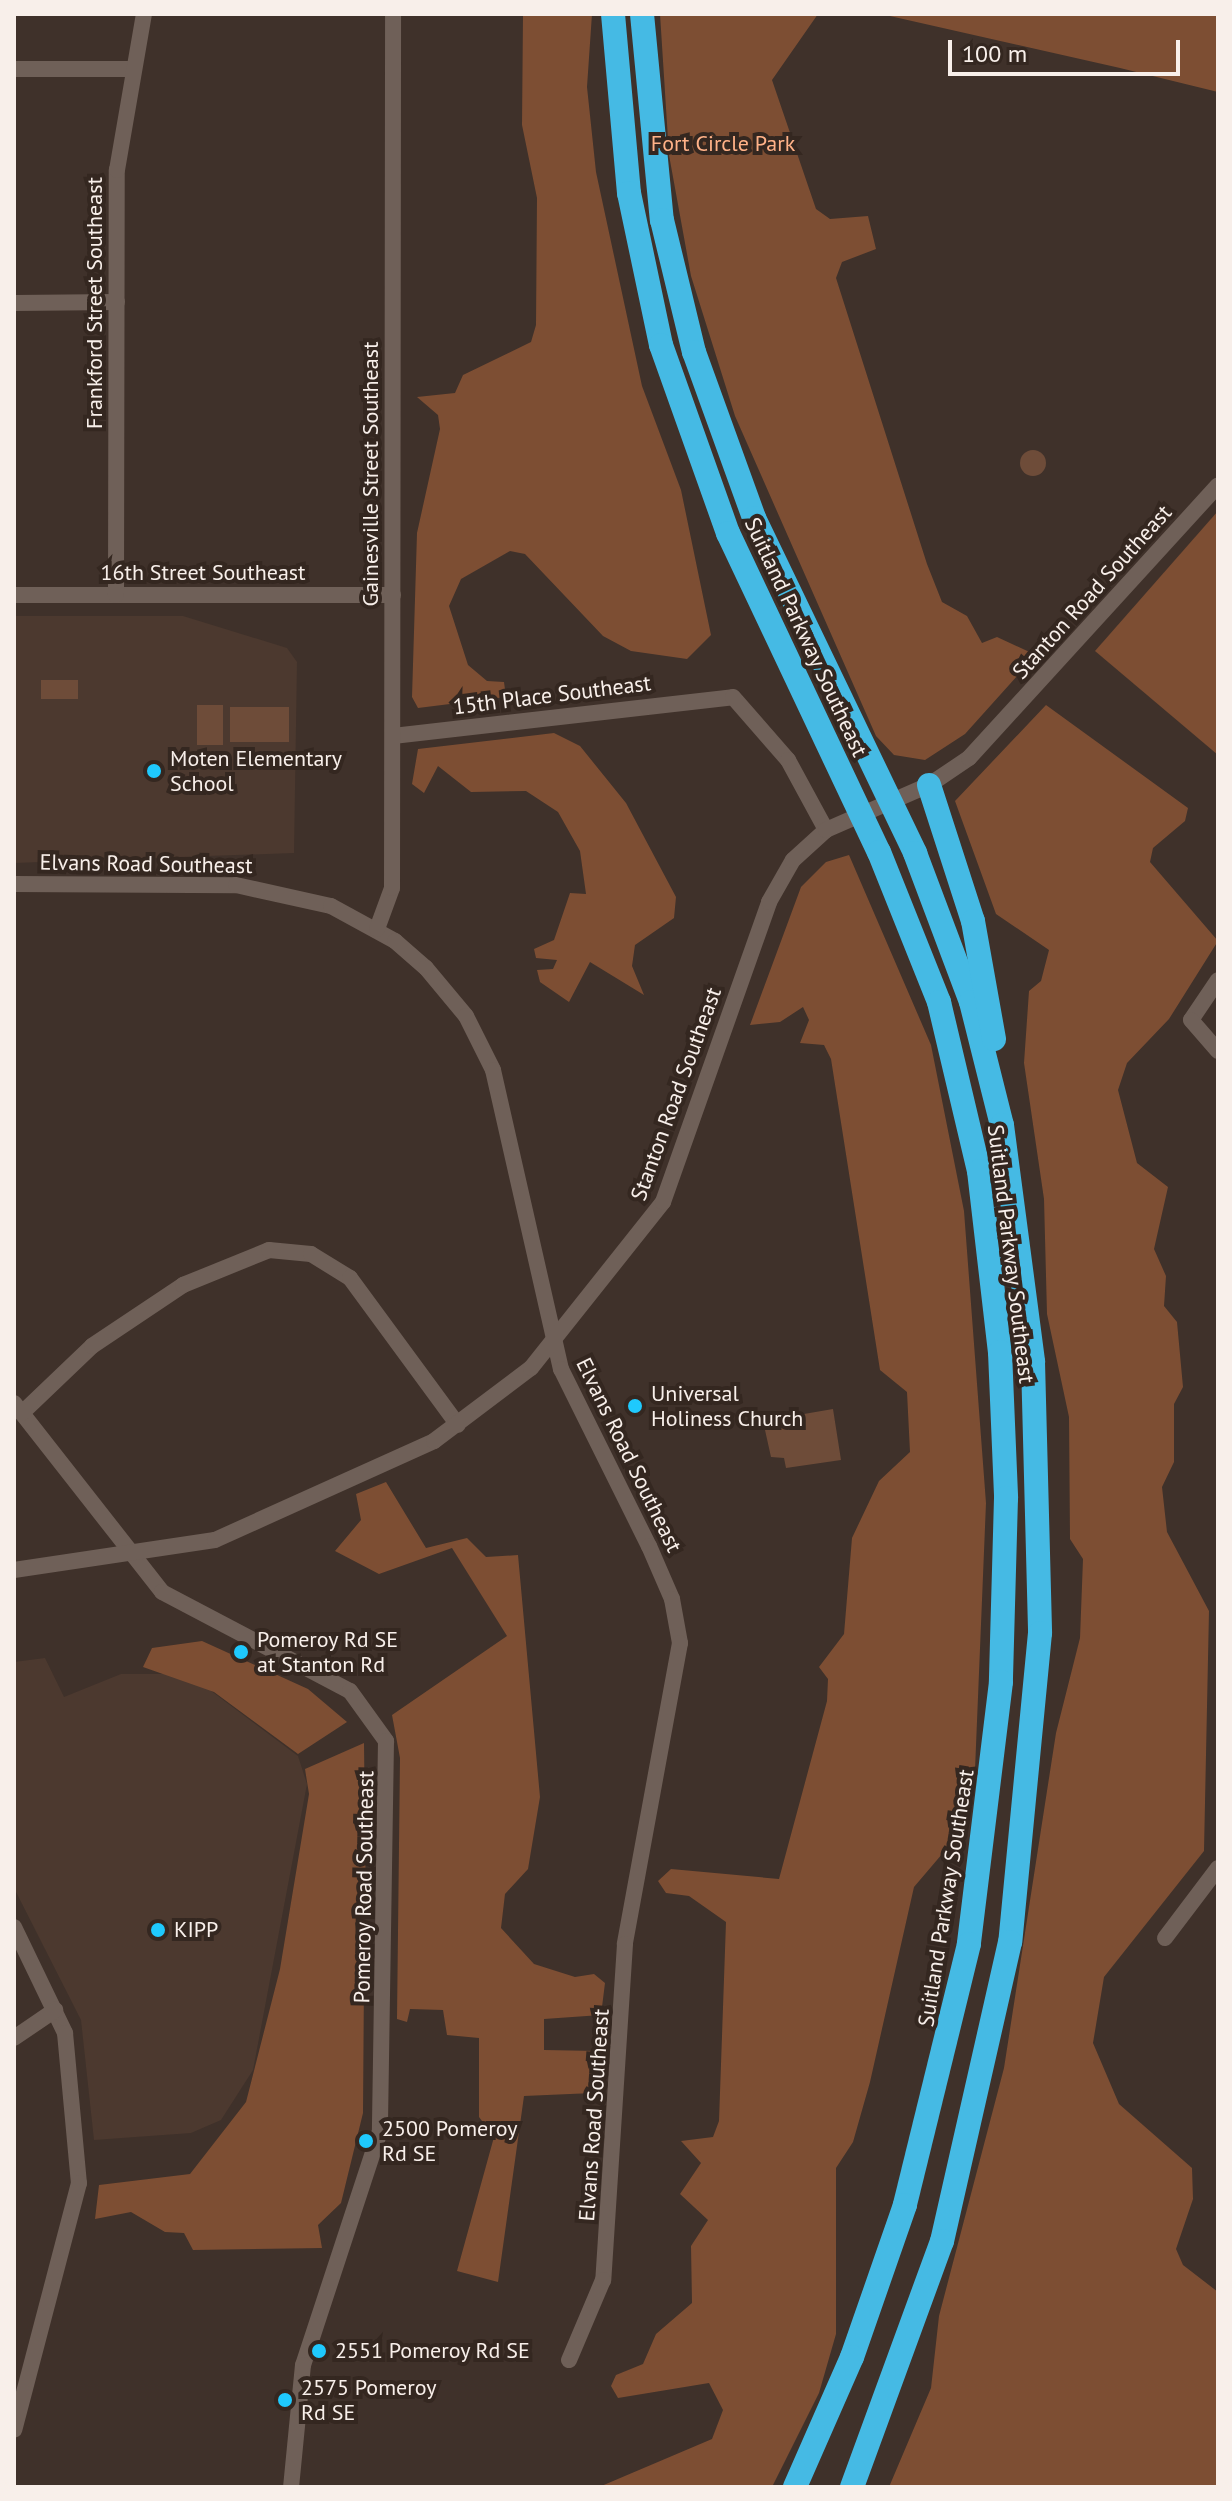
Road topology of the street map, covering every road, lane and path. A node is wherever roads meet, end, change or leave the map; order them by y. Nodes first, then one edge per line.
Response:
1 (144, 14) edge
2 (393, 14) edge
3 (613, 14) edge
4 (642, 14) edge
5 (14, 69) edge
6 (133, 69) junction
7 (117, 302) junction
8 (14, 303) edge
9 (1218, 485) edge
10 (14, 595) edge
11 (116, 595) junction
12 (393, 595) junction
13 (393, 736) junction
14 (929, 785) junction
15 (890, 802) junction
16 (861, 814) junction
17 (826, 830) junction
18 (14, 884) edge
19 (377, 929) junction
20 (1218, 980) edge
21 (1218, 1051) edge
22 (1002, 1125) junction
23 (555, 1345) junction
24 (18, 1408) edge
25 (458, 1425) junction
26 (128, 1554) junction
27 (14, 1570) edge
28 (1218, 1868) edge
29 (14, 1927) edge
30 (1165, 1938) dead end
31 (55, 2010) junction
32 (14, 2038) edge
33 (569, 2360) dead end
34 (14, 2430) edge
35 (291, 2487) edge
36 (795, 2487) edge
37 (852, 2487) edge

1 - 6 street, Frankford Street Southeast
2 - 12 street, Gainesville Street Southeast
3 - 16 highway, Suitland Parkway Southeast
4 - 15 highway, Suitland Parkway Southeast
5 - 6 street
6 - 7 street, Frankford Street Southeast
7 - 8 street
7 - 11 street, Frankford Street Southeast
9 - 14 street, Stanton Road Southeast
10 - 11 street, 16th Street Southeast
11 - 12 street, 16th Street Southeast
12 - 13 street, Gainesville Street Southeast
13 - 17 street, 15th Place Southeast
13 - 19 street, Gainesville Street Southeast
14 - 15 street, Stanton Road Southeast
14 - 22 highway
15 - 16 street, Stanton Road Southeast
15 - 22 highway, Suitland Parkway Southeast
16 - 17 street, Stanton Road Southeast
16 - 36 highway, Suitland Parkway Southeast
17 - 23 street, Stanton Road Southeast
18 - 19 street, Elvans Road Southeast
19 - 23 street, Elvans Road Southeast
20 - 21 street
22 - 37 highway, Suitland Parkway Southeast
23 - 25 street, Stanton Road Southeast
23 - 33 street, Elvans Road Southeast
24 - 25 street
24 - 26 street, Pomeroy Road Southeast
25 - 26 street, Stanton Road Southeast
26 - 27 street, Stanton Road Southeast
26 - 35 street, Pomeroy Road Southeast
28 - 30 street
29 - 31 street
31 - 32 street
31 - 34 street

